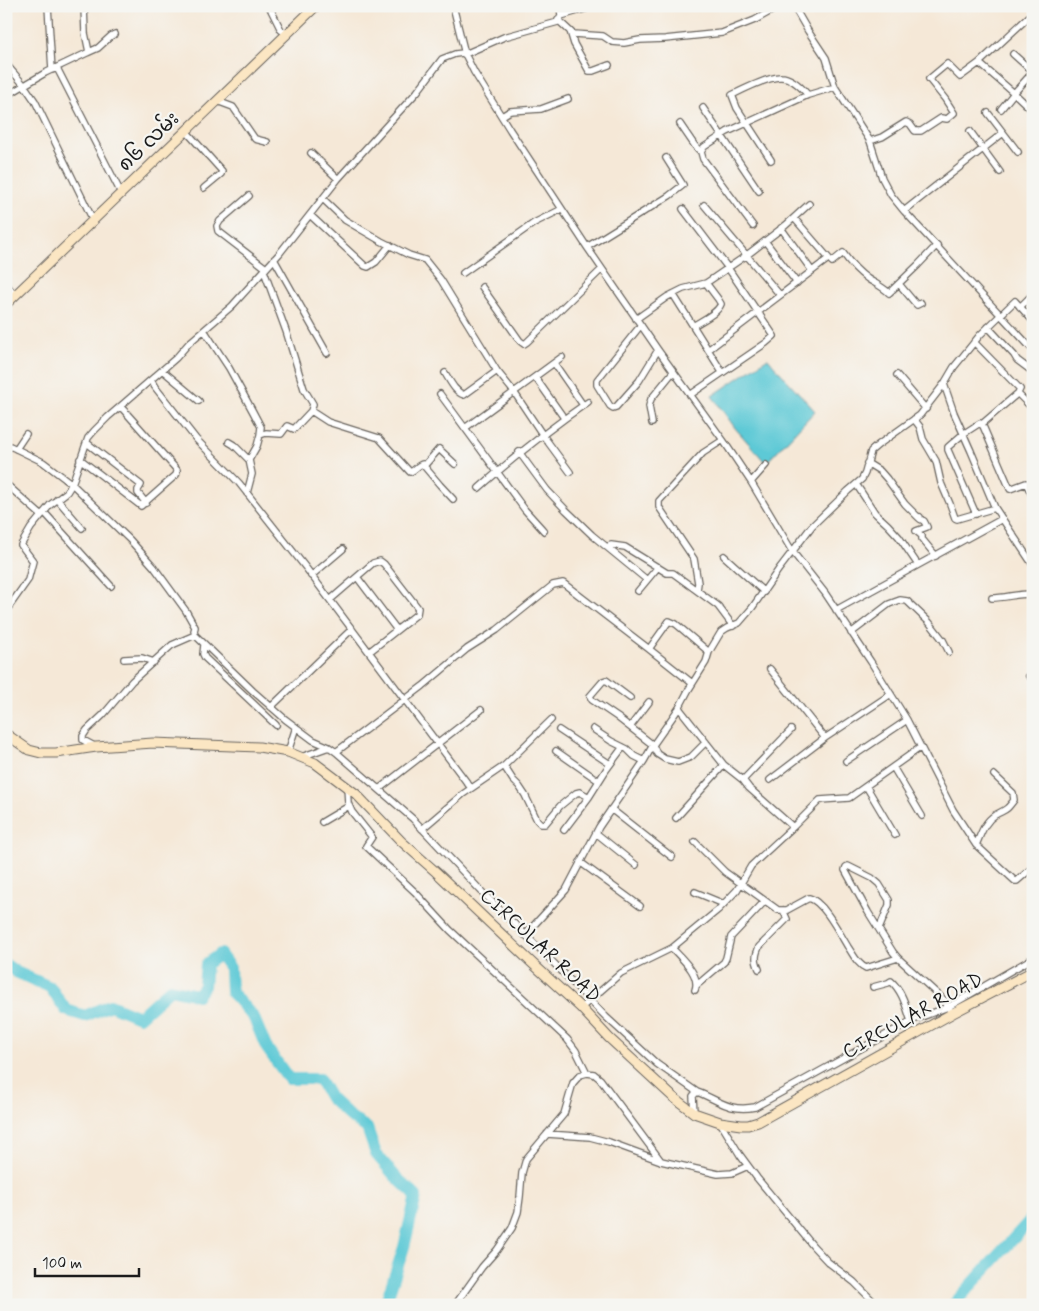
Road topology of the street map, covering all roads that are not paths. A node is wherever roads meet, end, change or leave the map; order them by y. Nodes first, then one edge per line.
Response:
1 (48, 6) edge
2 (84, 6) edge
3 (269, 6) edge
4 (316, 6) edge
5 (453, 6) edge
6 (560, 6) edge
7 (595, 6) edge
8 (780, 6) edge
9 (796, 6) edge
10 (1033, 13) edge
11 (559, 18) junction
12 (570, 31) junction
13 (115, 34) dead end
14 (287, 34) junction
15 (89, 52) junction
16 (465, 54) junction
17 (1013, 54) dead end
18 (979, 63) junction
19 (6, 64) edge
20 (608, 65) dead end
21 (55, 69) junction
22 (1033, 72) edge
23 (24, 85) junction
24 (835, 86) junction
25 (1014, 93) junction
26 (808, 95) junction
27 (6, 96) edge
28 (568, 99) dead end
29 (217, 101) junction
30 (703, 108) dead end
31 (1001, 109) dead end
32 (1033, 111) edge
33 (988, 113) dead end
34 (502, 116) junction
35 (747, 123) junction
36 (680, 124) dead end
37 (186, 131) junction
38 (970, 131) dead end
39 (1003, 133) junction
40 (721, 136) junction
41 (267, 142) dead end
42 (870, 142) junction
43 (983, 149) junction
44 (701, 152) junction
45 (1018, 152) dead end
46 (311, 153) dead end
47 (666, 158) dead end
48 (771, 160) dead end
49 (1000, 172) dead end
50 (338, 179) junction
51 (204, 188) dead end
52 (759, 191) dead end
53 (121, 194) junction
54 (249, 196) dead end
55 (323, 199) junction
56 (809, 204) dead end
57 (704, 205) dead end
58 (562, 209) junction
59 (683, 209) dead end
60 (904, 211) junction
61 (310, 214) junction
62 (794, 218) junction
63 (94, 220) junction
64 (753, 226) dead end
65 (781, 228) junction
66 (765, 241) junction
67 (390, 245) junction
68 (937, 245) junction
69 (587, 247) junction
70 (746, 255) junction
71 (274, 259) junction
72 (828, 259) junction
73 (728, 268) junction
74 (265, 269) junction
75 (602, 269) junction
76 (812, 272) junction
77 (463, 273) dead end
78 (706, 283) junction
79 (6, 284) edge
80 (796, 284) junction
81 (899, 284) junction
82 (482, 287) dead end
83 (673, 294) junction
84 (1033, 294) edge
85 (780, 295) junction
86 (15, 296) junction
87 (921, 302) dead end
88 (6, 304) edge
89 (1020, 307) junction
90 (758, 312) junction
91 (1000, 315) junction
92 (636, 319) junction
93 (1033, 321) edge
94 (641, 325) junction
95 (693, 326) junction
96 (988, 327) junction
97 (204, 330) junction
98 (974, 342) junction
99 (658, 350) junction
100 (708, 350) junction
101 (1033, 350) edge
102 (327, 353) dead end
103 (562, 357) dead end
104 (554, 363) junction
105 (162, 370) junction
106 (496, 371) junction
107 (1032, 371) edge
108 (673, 372) junction
109 (722, 372) junction
110 (445, 373) dead end
111 (897, 375) dead end
112 (535, 377) junction
113 (151, 380) junction
114 (944, 384) junction
115 (514, 392) junction
116 (1018, 393) junction
117 (440, 394) dead end
118 (690, 395) junction
119 (199, 401) dead end
120 (121, 406) junction
121 (926, 409) junction
122 (1033, 409) edge
123 (311, 411) junction
124 (564, 418) junction
125 (914, 419) junction
126 (652, 423) dead end
127 (982, 424) junction
128 (465, 428) junction
129 (26, 434) dead end
130 (542, 434) junction
131 (963, 434) junction
132 (260, 435) junction
133 (723, 440) junction
134 (229, 442) dead end
135 (87, 443) junction
136 (6, 444) edge
137 (16, 449) junction
138 (519, 452) junction
139 (80, 460) junction
140 (249, 460) junction
141 (455, 464) dead end
142 (868, 464) junction
143 (766, 465) dead end
144 (424, 466) junction
145 (496, 472) junction
146 (570, 472) dead end
147 (751, 482) junction
148 (6, 484) edge
149 (72, 484) junction
150 (856, 484) junction
151 (479, 488) dead end
152 (247, 494) junction
153 (1033, 497) edge
154 (57, 499) junction
155 (453, 500) dead end
156 (146, 502) junction
157 (995, 508) junction
158 (43, 513) junction
159 (976, 514) junction
160 (1002, 519) junction
161 (82, 528) dead end
162 (544, 531) dead end
163 (607, 547) junction
164 (343, 549) dead end
165 (792, 551) junction
166 (724, 556) dead end
167 (936, 556) junction
168 (1033, 564) edge
169 (918, 565) junction
170 (658, 567) junction
171 (311, 576) junction
172 (356, 577) junction
173 (647, 580) junction
174 (111, 586) dead end
175 (697, 590) junction
176 (638, 591) dead end
177 (764, 592) junction
178 (1033, 594) edge
179 (992, 598) dead end
180 (330, 600) junction
181 (836, 610) junction
182 (6, 611) edge
183 (733, 626) junction
184 (352, 629) junction
185 (397, 630) junction
186 (851, 633) junction
187 (195, 636) junction
188 (204, 645) junction
189 (649, 649) junction
190 (369, 652) junction
191 (709, 652) junction
192 (949, 652) dead end
193 (124, 659) dead end
194 (154, 662) junction
195 (770, 669) dead end
196 (692, 683) junction
197 (891, 694) junction
198 (630, 698) dead end
199 (404, 700) junction
200 (649, 702) dead end
201 (271, 706) junction
202 (679, 708) junction
203 (481, 710) dead end
204 (551, 720) dead end
205 (907, 720) junction
206 (276, 725) dead end
207 (296, 727) junction
208 (630, 727) junction
209 (593, 729) dead end
210 (559, 730) dead end
211 (791, 730) dead end
212 (6, 734) edge
213 (825, 738) junction
214 (706, 742) junction
215 (438, 744) junction
216 (652, 745) junction
217 (96, 747) junction
218 (329, 747) junction
219 (623, 747) junction
220 (921, 747) junction
221 (556, 751) dead end
222 (288, 752) junction
223 (336, 752) junction
224 (301, 757) junction
225 (644, 761) junction
226 (846, 761) dead end
227 (610, 764) junction
228 (724, 765) junction
229 (504, 766) junction
230 (893, 767) junction
231 (994, 775) dead end
232 (743, 780) junction
233 (770, 780) dead end
234 (599, 781) junction
235 (347, 786) junction
236 (866, 786) junction
237 (471, 788) junction
238 (379, 789) junction
239 (589, 798) junction
240 (349, 806) junction
241 (611, 809) junction
242 (922, 816) dead end
243 (676, 818) dead end
244 (322, 822) dead end
245 (793, 827) junction
246 (422, 829) junction
247 (564, 830) dead end
248 (596, 833) junction
249 (895, 835) dead end
250 (695, 842) dead end
251 (976, 845) junction
252 (672, 857) dead end
253 (580, 862) junction
254 (636, 865) dead end
255 (1033, 867) edge
256 (740, 884) junction
257 (695, 892) dead end
258 (765, 901) junction
259 (724, 904) junction
260 (640, 906) dead end
261 (783, 910) junction
262 (879, 929) junction
263 (525, 935) junction
264 (672, 948) junction
265 (898, 958) junction
266 (1033, 958) edge
267 (759, 969) dead end
268 (1033, 971) edge
269 (872, 987) dead end
270 (589, 1001) junction
271 (581, 1008) junction
272 (951, 1010) junction
273 (911, 1021) junction
274 (587, 1073) junction
275 (697, 1092) junction
276 (694, 1114) junction
277 (720, 1122) junction
278 (547, 1134) junction
279 (661, 1161) junction
280 (748, 1166) junction
281 (455, 1305) edge
282 (877, 1305) edge

1 - 21 street
2 - 15 street
3 - 14 street
4 - 14 main road, ၈၆ လမ်း
5 - 16 street
6 - 11 street
7 - 11 street
8 - 12 street
9 - 24 street
10 - 18 street
11 - 12 street
11 - 16 street
12 - 20 street
13 - 15 street
14 - 29 main road, ၈၆ လမ်း
15 - 21 street
16 - 34 street
16 - 50 street
17 - 22 street
18 - 25 street
18 - 42 street
19 - 23 street
21 - 23 street
21 - 53 street
22 - 25 street
23 - 27 street
23 - 63 street
24 - 26 street
24 - 42 street
25 - 31 street
25 - 32 street
26 - 35 street
26 - 35 street
28 - 34 street
29 - 37 main road, ၈၆ လမ်း
29 - 41 street
30 - 40 street
33 - 39 street
34 - 58 street
35 - 40 street
35 - 48 street
36 - 44 street
37 - 51 street
37 - 53 main road, ၈၆ လမ်း
38 - 43 street
39 - 43 street
39 - 45 street
40 - 44 street
40 - 52 street
42 - 60 street
43 - 49 street
43 - 60 street
44 - 64 street
46 - 50 street
47 - 69 street
50 - 55 street
53 - 63 main road, ၈၆ လမ်း
54 - 74 street
55 - 61 street
55 - 67 street
56 - 62 street
57 - 70 street
58 - 69 street
58 - 77 street
59 - 73 street
60 - 68 street
61 - 67 street
61 - 71 street
62 - 65 street
62 - 72 street
63 - 86 main road, ၈၆ လမ်း
65 - 66 street
65 - 76 street
66 - 70 street
66 - 80 street
67 - 106 street
68 - 81 street
68 - 91 street
69 - 75 street
70 - 73 street
70 - 85 street
71 - 74 street
71 - 102 street
72 - 76 street
72 - 81 street
73 - 78 street
73 - 90 street
74 - 97 street
74 - 123 street
75 - 82 street
75 - 92 street
76 - 80 street
78 - 83 street
78 - 95 street
79 - 86 street
80 - 85 street
81 - 87 street
83 - 92 street
83 - 95 street
84 - 89 street
85 - 90 street
86 - 88 main road, ၈၆ လမ်း
89 - 91 street
89 - 93 street
90 - 100 street
90 - 109 street
91 - 96 street
91 - 101 street
92 - 94 street
94 - 99 street
94 - 99 street
95 - 100 street
96 - 98 street
96 - 107 street
97 - 105 street
97 - 132 street
98 - 114 street
98 - 116 street
99 - 108 street
100 - 109 street
103 - 104 street
104 - 112 street
104 - 124 street
105 - 113 street
105 - 119 street
106 - 110 street
106 - 115 street
108 - 118 street
108 - 126 street
109 - 118 street
111 - 121 street
112 - 115 street
112 - 124 street
113 - 120 street
113 - 152 street
114 - 121 street
114 - 131 street
115 - 128 street
115 - 130 street
116 - 122 street
116 - 127 street
117 - 128 street
118 - 133 street
120 - 135 street
120 - 156 street
121 - 125 street
123 - 132 street
123 - 144 street
124 - 130 street
125 - 142 street
125 - 159 street
127 - 131 street
127 - 153 street
128 - 145 street
129 - 137 street
130 - 138 street
130 - 146 street
131 - 157 street
131 - 159 street
132 - 140 street
133 - 147 street
133 - 175 street
134 - 140 street
135 - 139 street
135 - 156 street
136 - 137 street
137 - 149 street
138 - 145 street
138 - 163 street
139 - 149 street
139 - 156 street
140 - 152 street
141 - 144 street
142 - 150 street
142 - 167 street
143 - 147 street
144 - 155 street
145 - 151 street
145 - 162 street
147 - 165 street
148 - 158 street
149 - 154 street
149 - 187 street
150 - 165 street
150 - 169 street
152 - 171 street
154 - 158 street
154 - 161 street
157 - 159 street
157 - 160 street
158 - 174 street
158 - 182 street
160 - 167 street
160 - 168 street
163 - 170 street
163 - 173 street
164 - 171 street
165 - 177 street
165 - 181 street
166 - 177 street
167 - 169 street
169 - 181 street
170 - 173 street
170 - 175 street
171 - 180 street
172 - 180 street
172 - 185 street
172 - 185 street
173 - 176 street
175 - 183 street
177 - 183 street
178 - 179 street
180 - 184 street
181 - 186 street
183 - 191 street
184 - 190 street
184 - 201 street
185 - 190 street
186 - 192 street
186 - 197 street
187 - 188 street
187 - 194 street
188 - 201 street
188 - 206 street
189 - 191 street
189 - 196 street
189 - 199 street
190 - 199 street
191 - 196 street
193 - 194 street
194 - 217 street
195 - 213 street
196 - 202 street
197 - 205 street
197 - 213 street
198 - 208 street
199 - 215 street
199 - 223 street
200 - 208 street
201 - 207 street
202 - 214 street
202 - 216 street
203 - 215 street
204 - 229 street
205 - 220 street
205 - 226 street
207 - 218 street
207 - 222 street
208 - 216 street
209 - 219 street
210 - 227 street
211 - 232 street
212 - 217 main road, CIRCULAR ROAD
213 - 233 street
214 - 216 street
214 - 228 street
215 - 237 street
215 - 238 street
216 - 225 street
217 - 222 main road, CIRCULAR ROAD
218 - 223 street
218 - 224 street
219 - 225 street
219 - 227 street
220 - 230 street
220 - 251 street
221 - 234 street
222 - 224 main road, CIRCULAR ROAD
223 - 238 street
224 - 235 main road, CIRCULAR ROAD
225 - 241 street
227 - 234 street
228 - 232 street
228 - 243 street
229 - 237 street
229 - 239 street
230 - 236 street
230 - 242 street
231 - 251 street
232 - 245 street
234 - 239 street
235 - 240 street
235 - 271 main road, CIRCULAR ROAD
236 - 245 street
236 - 249 street
237 - 246 street
238 - 246 street
239 - 247 street
240 - 244 street
240 - 274 street
241 - 248 street
241 - 252 street
245 - 256 street
246 - 263 street
248 - 253 street
248 - 254 street
250 - 256 street
251 - 255 street
253 - 260 street
253 - 263 street
256 - 258 street
256 - 259 street
257 - 259 street
258 - 261 street
258 - 264 street
259 - 264 street
261 - 265 street
261 - 267 street
262 - 262 street
262 - 265 street
263 - 270 street
264 - 270 street
265 - 272 street
266 - 272 street
268 - 272 main road, CIRCULAR ROAD
269 - 273 street
270 - 271 street
270 - 275 street
271 - 276 main road, CIRCULAR ROAD
272 - 273 street
272 - 277 main road, CIRCULAR ROAD
273 - 275 street
274 - 278 street
274 - 279 street
275 - 276 street
276 - 277 main road, CIRCULAR ROAD
277 - 280 street
278 - 279 street
278 - 281 street
279 - 280 street
280 - 282 street

